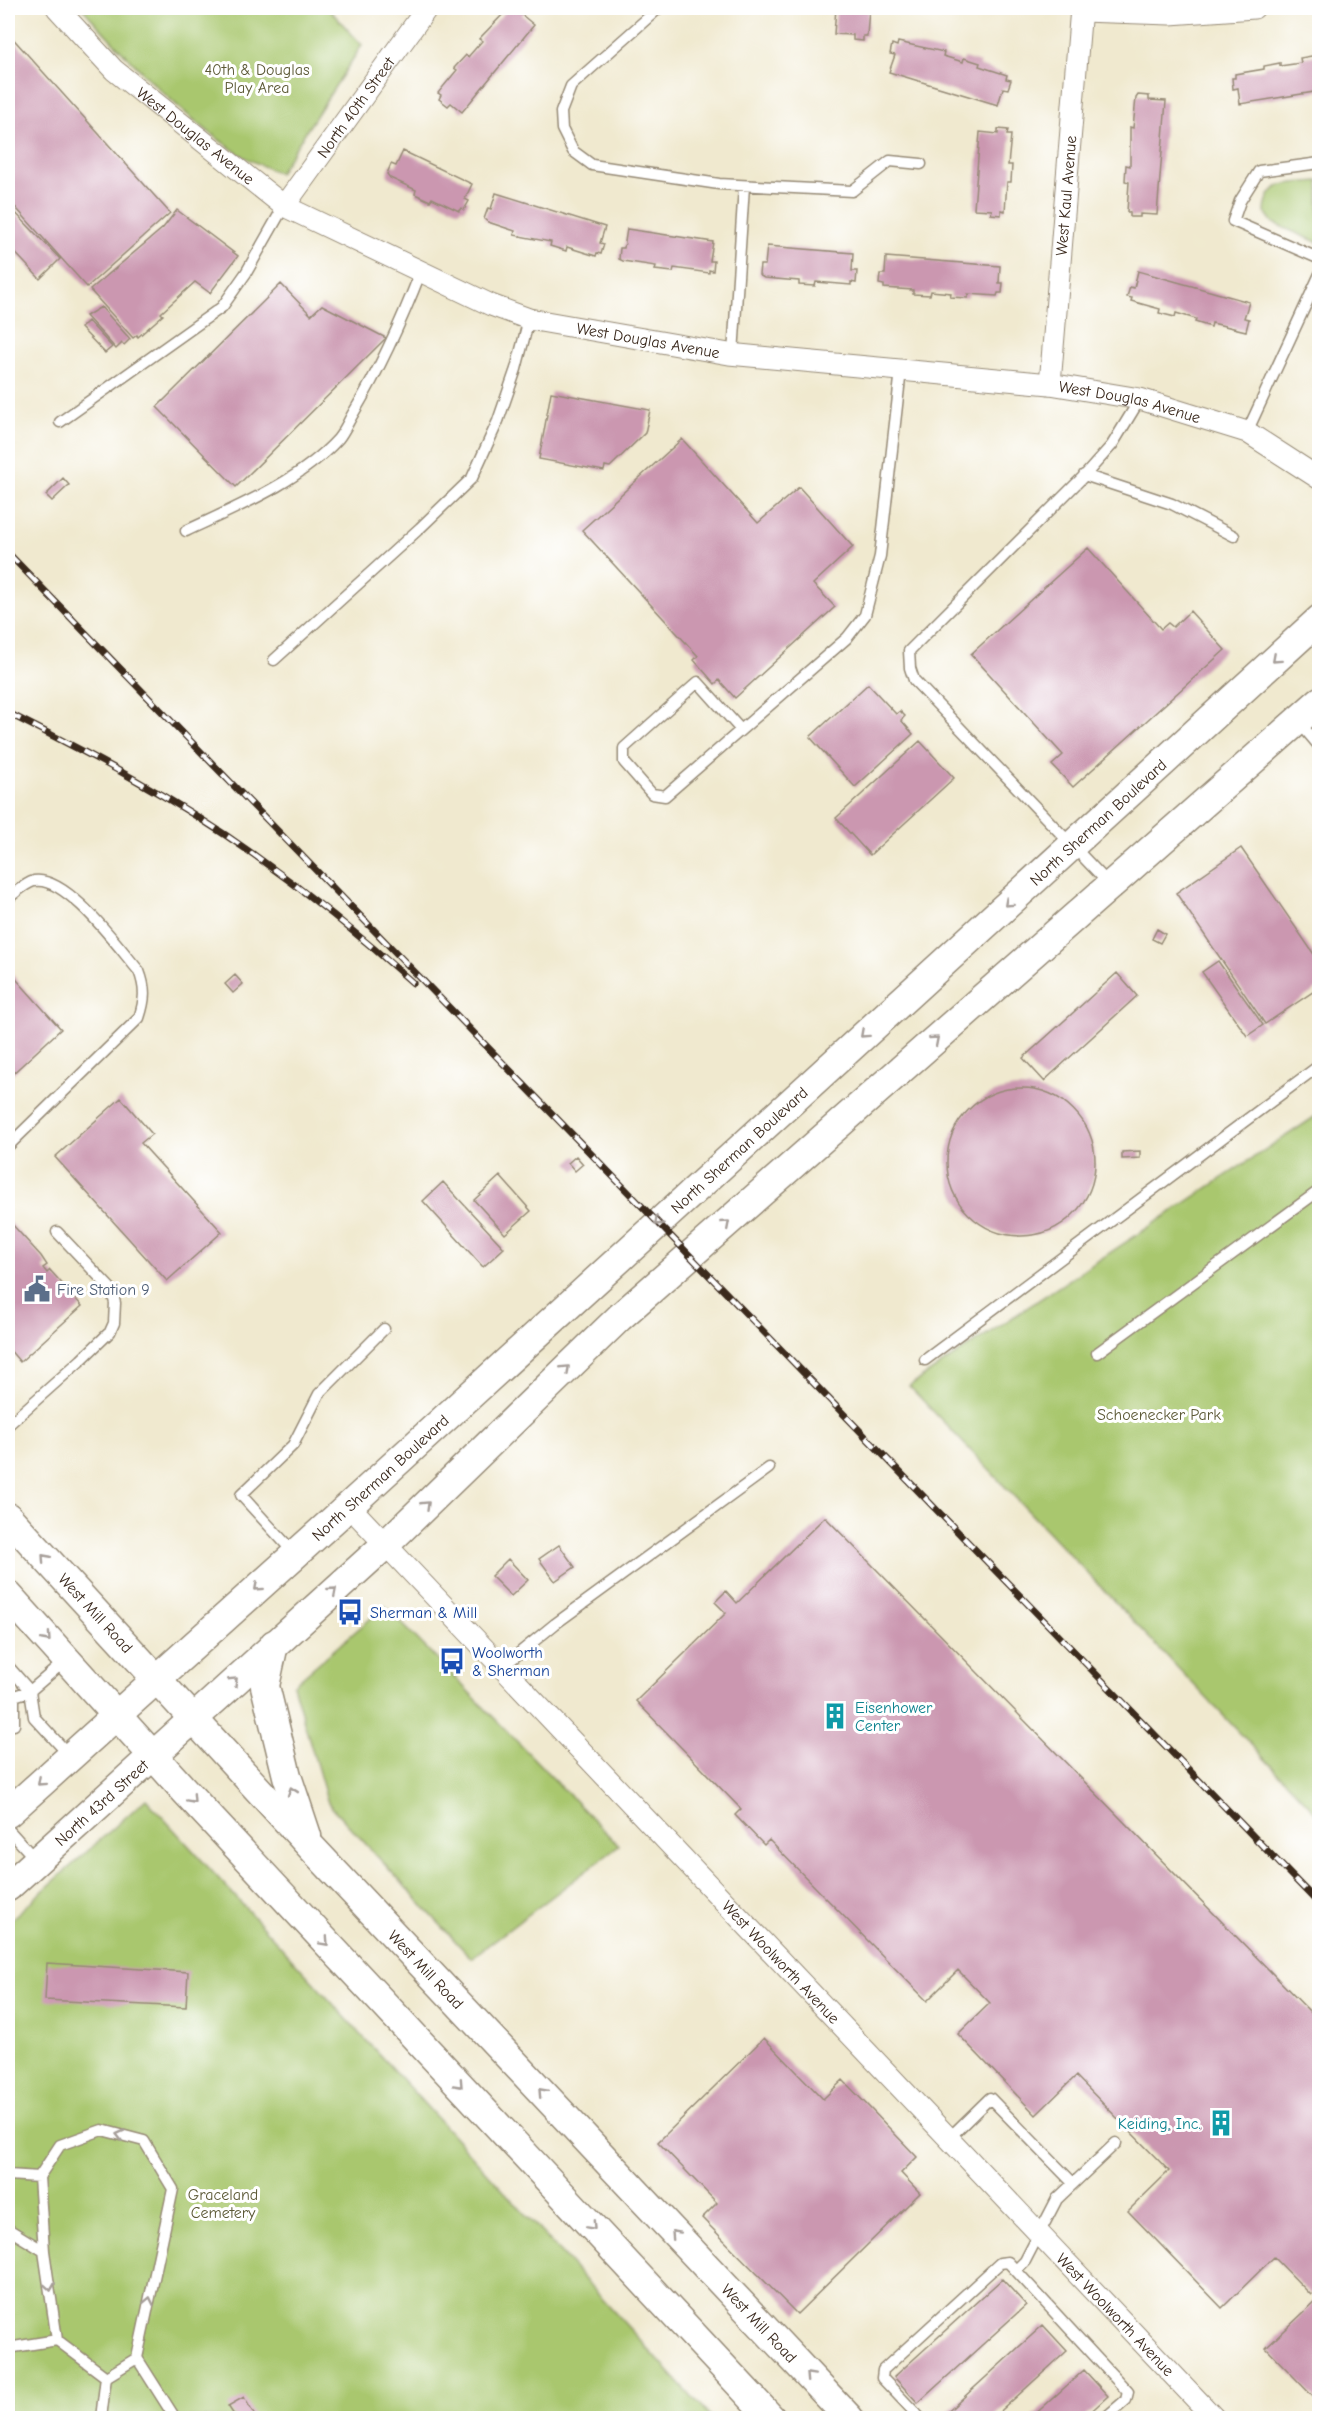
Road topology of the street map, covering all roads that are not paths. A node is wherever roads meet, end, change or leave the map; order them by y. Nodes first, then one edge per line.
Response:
1 (57, 8) edge
2 (427, 8) edge
3 (659, 8) edge
4 (1254, 8) edge
5 (1081, 9) edge
6 (1320, 163) edge
7 (921, 164) dead end
8 (744, 186) junction
9 (284, 207) junction
10 (1320, 259) edge
11 (421, 271) junction
12 (1320, 274) edge
13 (528, 319) junction
14 (733, 354) junction
15 (901, 370) junction
16 (1050, 384) junction
17 (1140, 399) junction
18 (60, 422) dead end
19 (1247, 432) junction
20 (1084, 475) junction
21 (1320, 479) edge
22 (186, 531) dead end
23 (1234, 536) dead end
24 (1320, 619) edge
25 (274, 660) dead end
26 (1320, 701) edge
27 (1297, 721) junction
28 (741, 730) junction
29 (1320, 747) edge
30 (1073, 844) junction
31 (1111, 886) junction
32 (8, 898) edge
33 (1320, 1065) edge
34 (8, 1146) edge
35 (1320, 1190) edge
36 (57, 1232) dead end
37 (384, 1329) dead end
38 (1097, 1353) dead end
39 (925, 1360) dead end
40 (8, 1425) edge
41 (769, 1468) dead end
42 (349, 1506) junction
43 (8, 1517) edge
44 (384, 1546) junction
45 (295, 1554) junction
46 (8, 1595) edge
47 (274, 1644) junction
48 (66, 1660) junction
49 (8, 1666) edge
50 (501, 1668) junction
51 (155, 1678) junction
52 (30, 1691) junction
53 (10, 1698) edge
54 (116, 1715) junction
55 (194, 1719) junction
56 (14, 1725) dead end
57 (70, 1756) junction
58 (153, 1756) junction
59 (8, 1813) edge
60 (8, 1829) edge
61 (311, 1847) junction
62 (37, 1860) junction
63 (8, 1887) edge
64 (948, 2139) junction
65 (1116, 2143) dead end
66 (8, 2175) edge
67 (39, 2177) junction
68 (1073, 2183) junction
69 (8, 2229) edge
70 (1040, 2235) junction
71 (44, 2251) junction
72 (1016, 2270) junction
73 (57, 2340) junction
74 (8, 2348) edge
75 (137, 2358) junction
76 (106, 2377) junction
77 (1203, 2415) edge
78 (101, 2418) edge
79 (175, 2418) edge
80 (771, 2418) edge
81 (849, 2418) edge
82 (920, 2418) edge
83 (1105, 2418) edge

1 - 9 street, West Douglas Avenue
2 - 9 street, North 40th Street
3 - 8 lane
4 - 5 street
5 - 16 street, West Kaul Avenue
6 - 10 lane
7 - 8 lane
8 - 14 lane
9 - 11 street, West Douglas Avenue
9 - 18 lane
11 - 13 street, West Douglas Avenue
11 - 22 lane
12 - 19 lane
13 - 14 street, West Douglas Avenue
13 - 25 lane
14 - 15 street, West Douglas Avenue
15 - 16 street, West Douglas Avenue
15 - 28 lane
16 - 17 street, West Douglas Avenue
17 - 19 street, West Douglas Avenue
17 - 20 lane
19 - 21 street, West Douglas Avenue
20 - 23 lane
20 - 30 lane
24 -> 30 main road, North Sherman Boulevard
26 - 27 main road
27 - 29 lane
27 - 31 main road
28 - 28 lane
30 - 31 lane
30 -> 42 main road, North Sherman Boulevard
44 -> 31 main road
32 - 34 lane
33 - 39 lane
35 - 38 lane
36 - 40 lane
37 - 45 lane
41 - 50 lane
42 - 44 street, West Woolworth Avenue
42 - 45 main road, North Sherman Boulevard
51 -> 43 main road, West Mill Road
47 -> 44 main road
44 - 50 street, West Woolworth Avenue
45 -> 51 main road, North Sherman Boulevard
46 -> 48 main road
55 -> 47 main road
61 -> 47 main road
48 - 52 lane
48 - 54 main road
49 - 52 lane
50 - 64 street, West Woolworth Avenue
51 - 54 main road
51 - 55 main road, West Mill Road
52 - 53 lane
52 - 57 lane
53 - 56 lane
54 - 57 main road
54 - 58 main road
55 - 58 main road, North 43rd Street
55 - 61 main road, West Mill Road
57 -> 59 main road
58 - 62 main road, North 43rd Street
58 -> 80 main road
60 - 62 lane
81 -> 61 main road, West Mill Road
62 - 63 main road, North 43rd Street
64 - 68 lane
64 - 70 street, West Woolworth Avenue
65 - 68 lane
66 - 67 lane
67 - 71 lane
75 -> 67 lane
68 - 70 lane
69 - 71 lane
70 - 72 lane
70 - 77 street, West Woolworth Avenue
71 -> 73 lane
72 - 82 lane
72 - 83 lane
73 - 74 lane
73 - 76 lane
75 - 76 lane
75 - 79 lane
76 - 78 lane

